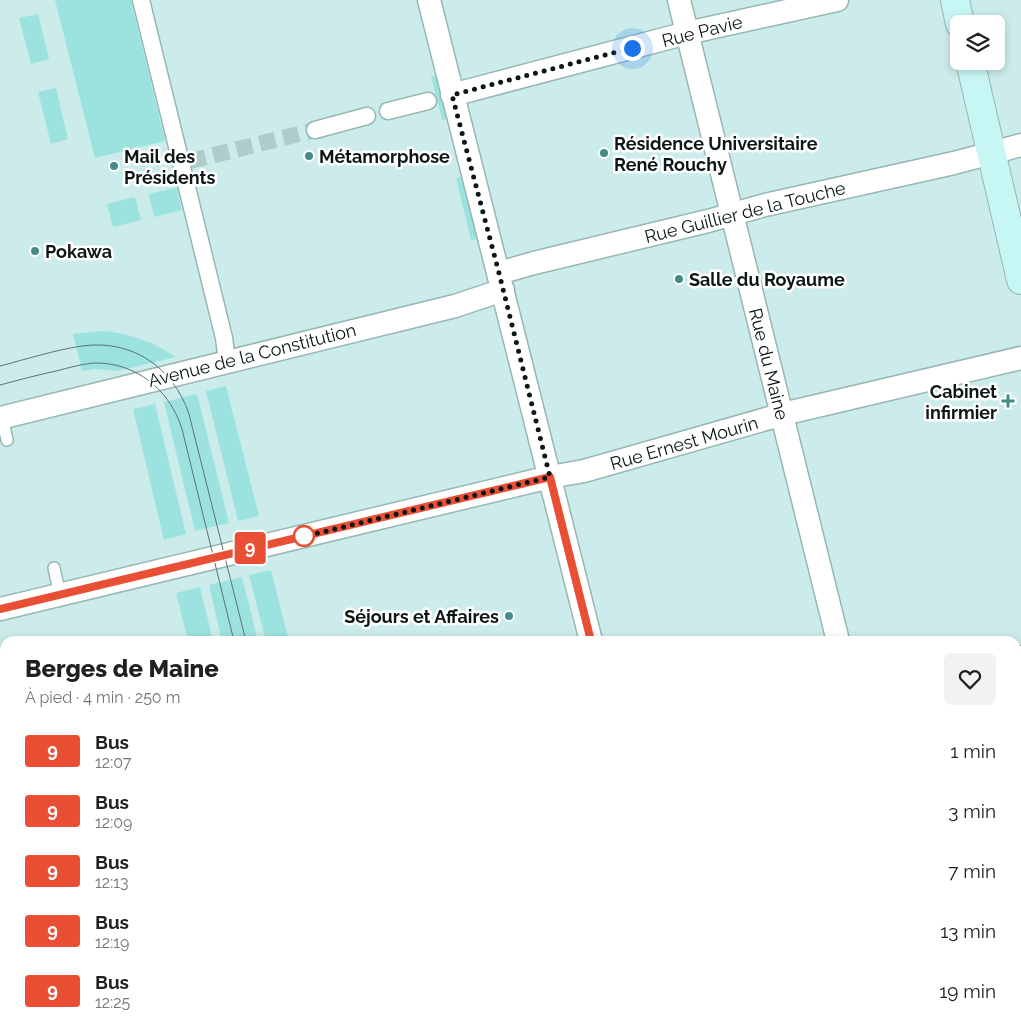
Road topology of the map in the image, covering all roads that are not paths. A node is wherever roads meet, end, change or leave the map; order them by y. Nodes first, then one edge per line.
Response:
1 (141, 0) edge
2 (429, 0) edge
3 (679, 0) edge
4 (837, 0) edge
5 (955, 0) edge
6 (958, 15) edge
7 (687, 33) junction
8 (972, 70) edge
9 (452, 95) junction
10 (428, 101) dead end
11 (388, 111) dead end
12 (367, 116) dead end
13 (316, 130) tunnel mouth
14 (1021, 145) edge
15 (992, 153) junction
16 (732, 214) junction
17 (1021, 280) edge
18 (501, 282) junction
19 (1021, 358) edge
20 (227, 361) junction
21 (782, 415) junction
22 (1, 417) edge
23 (7, 440) dead end
24 (550, 477) junction
25 (54, 568) dead end
26 (60, 595) junction
27 (0, 609) edge
28 (590, 636) edge
29 (837, 636) edge

1 - 20 street
2 - 9 street
3 - 7 street, Rue du Maine
4 - 7 street, Rue Pavie
5 - 6 main road
7 - 9 street, Rue Pavie
7 - 16 street, Rue du Maine
8 - 15 main road
9 - 18 street
10 - 11 street
12 - 13 street
14 - 15 street, Rue Guillier de la Touche
15 - 16 street, Rue Guillier de la Touche
15 - 17 main road
16 - 18 street, Rue Guillier de la Touche
16 - 21 street, Rue du Maine
18 - 20 street, Avenue de la Constitution
18 - 24 street
19 - 21 street, Rue Ernest Mourin
20 - 22 street, Avenue de la Constitution
21 - 24 street, Rue Ernest Mourin
21 - 29 street, Rue du Maine
22 - 23 lane
24 - 26 street, Rue Ernest Mourin
24 - 28 street
25 - 26 lane
26 - 27 street, Rue Ernest Mourin

